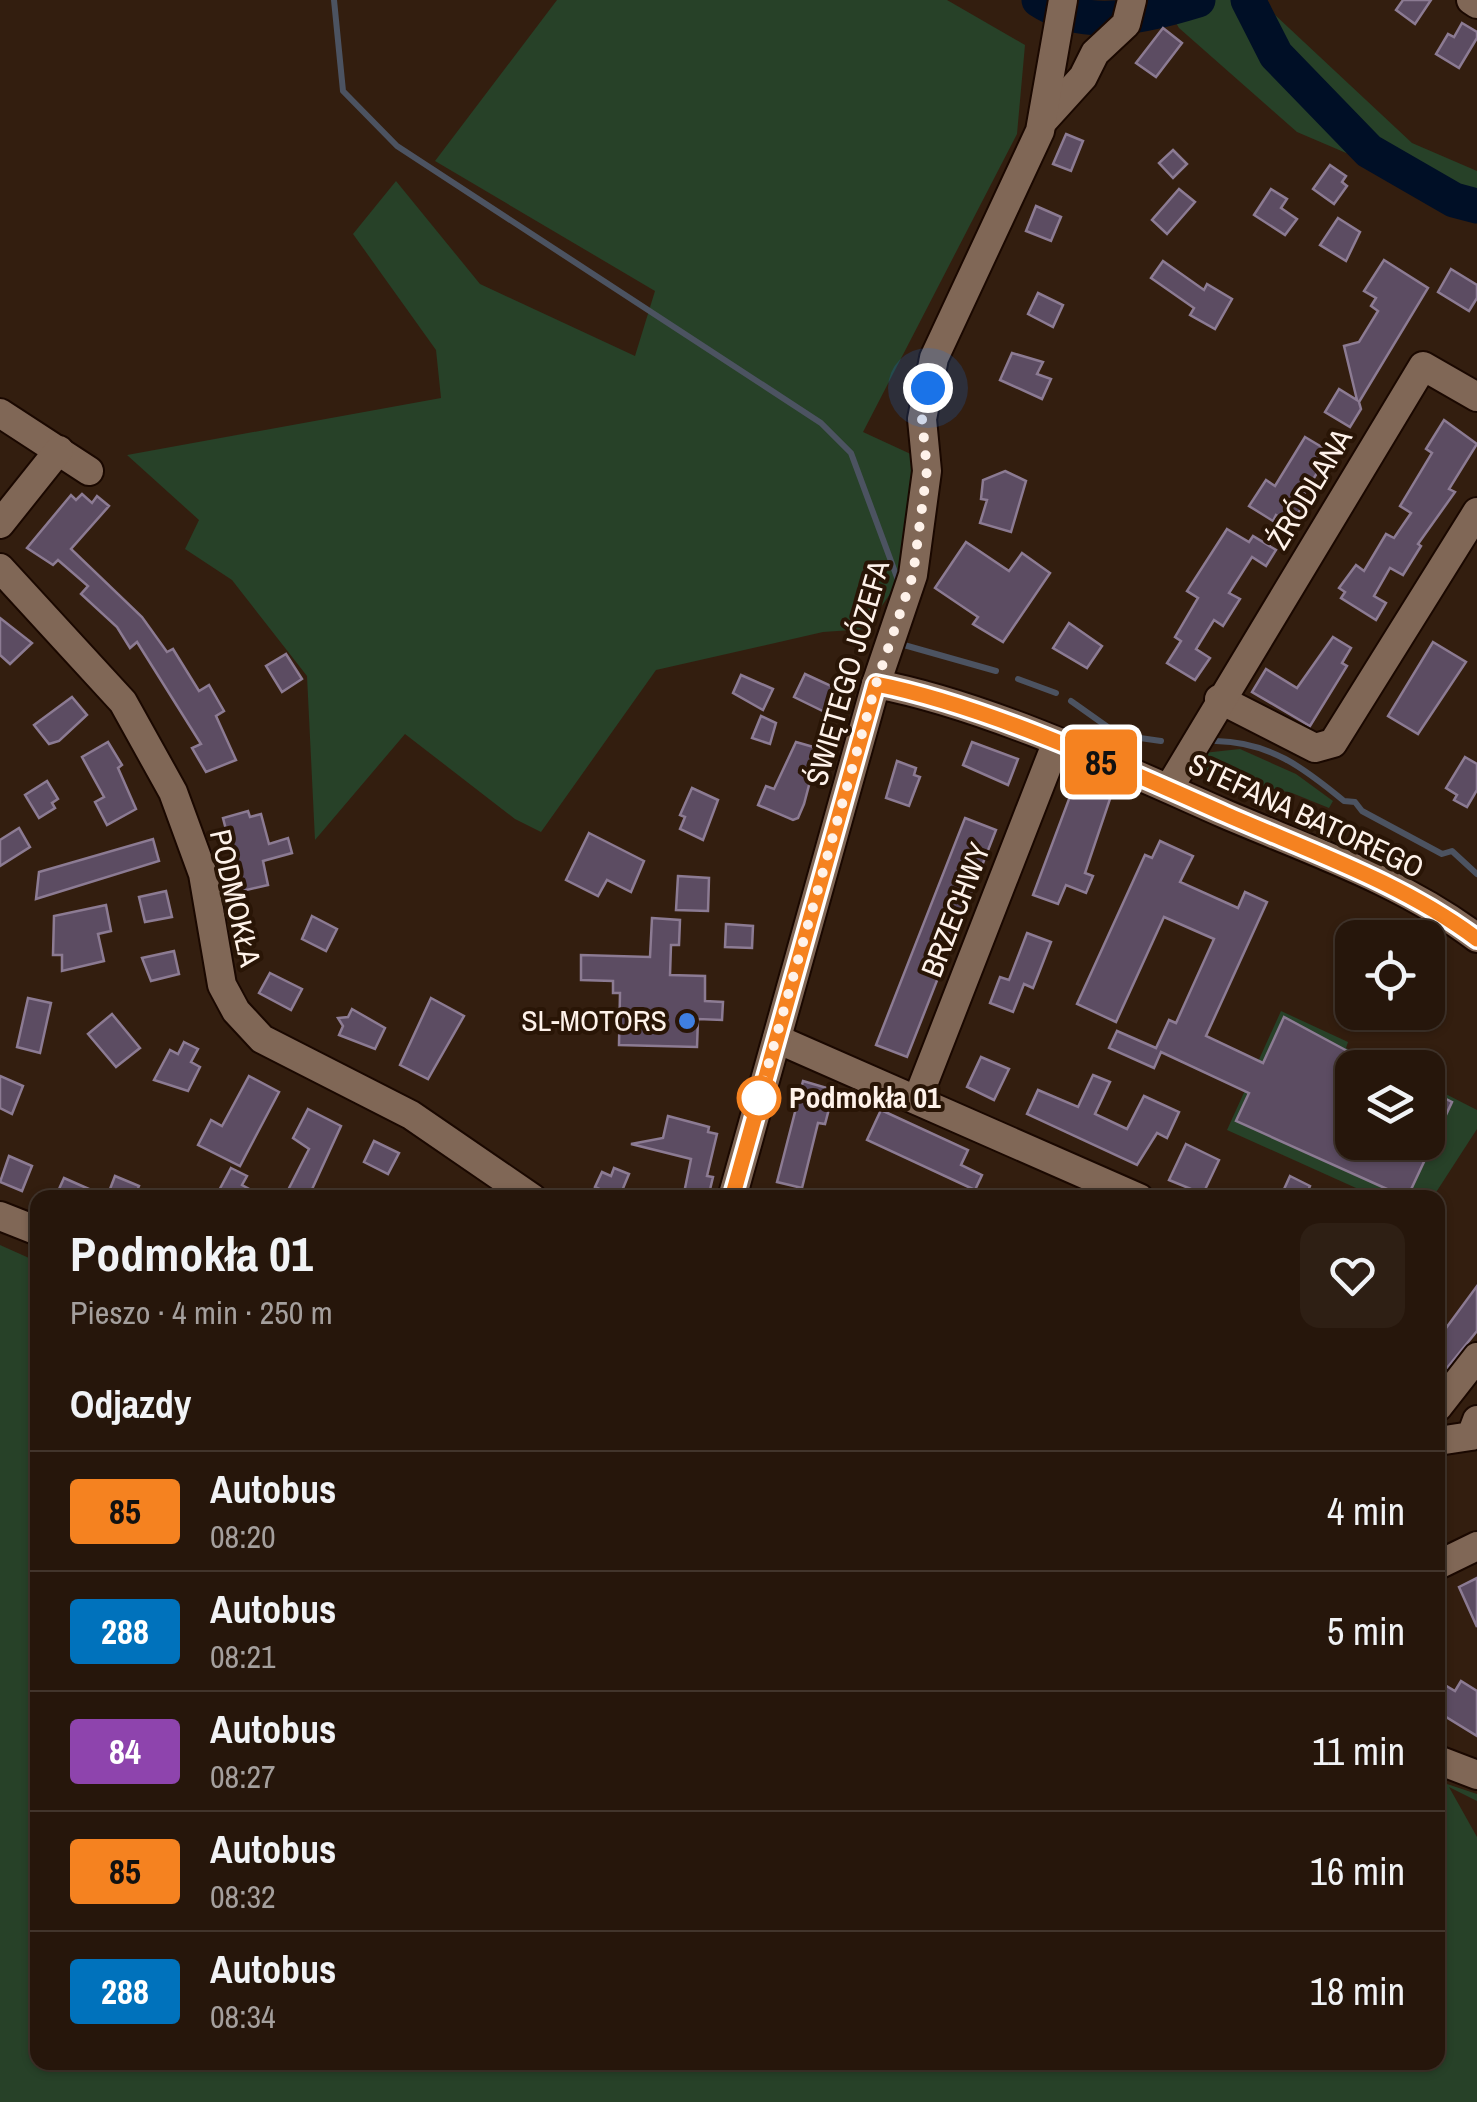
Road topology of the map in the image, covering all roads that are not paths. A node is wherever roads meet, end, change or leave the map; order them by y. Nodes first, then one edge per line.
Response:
1 (1062, 0) edge
2 (1129, 12) edge
3 (1042, 121) junction
4 (1477, 397) edge
5 (0, 413) edge
6 (60, 450) junction
7 (89, 470) dead end
8 (1477, 512) edge
9 (0, 524) edge
10 (0, 568) edge
11 (876, 684) junction
12 (1220, 700) junction
13 (1056, 744) junction
14 (1169, 788) junction
15 (1477, 938) edge
16 (777, 1039) junction
17 (917, 1100) junction
18 (520, 1190) edge
19 (734, 1190) edge
20 (1121, 1190) edge
21 (0, 1216) edge
22 (30, 1229) edge
23 (1477, 1357) edge
24 (1458, 1381) junction
25 (1445, 1398) edge
26 (1477, 1418) edge
27 (1445, 1440) edge
28 (1477, 1546) edge
29 (1445, 1562) edge
30 (1445, 1763) edge
31 (1477, 1774) edge

1 - 3 street, ŚWIĘTEGO JÓZEFA
2 - 3 street
3 - 11 street, ŚWIĘTEGO JÓZEFA
4 - 12 street, ŹRÓDLANA
5 - 6 street
6 - 7 street
6 - 9 street
8 - 12 street
10 - 18 street, PODMOKŁA
11 - 13 street, STEFANA BATOREGO
11 - 16 street, ŚWIĘTEGO JÓZEFA
12 - 14 street, ŹRÓDLANA
13 - 14 street, STEFANA BATOREGO
13 - 17 street, BRZECHWY
14 - 15 street, STEFANA BATOREGO
16 - 17 street
16 - 19 street, ŚWIĘTEGO JÓZEFA
17 - 20 street
21 - 22 street
23 - 24 street
24 - 25 street
24 - 26 street
26 - 27 street
28 - 29 street
30 - 31 street

